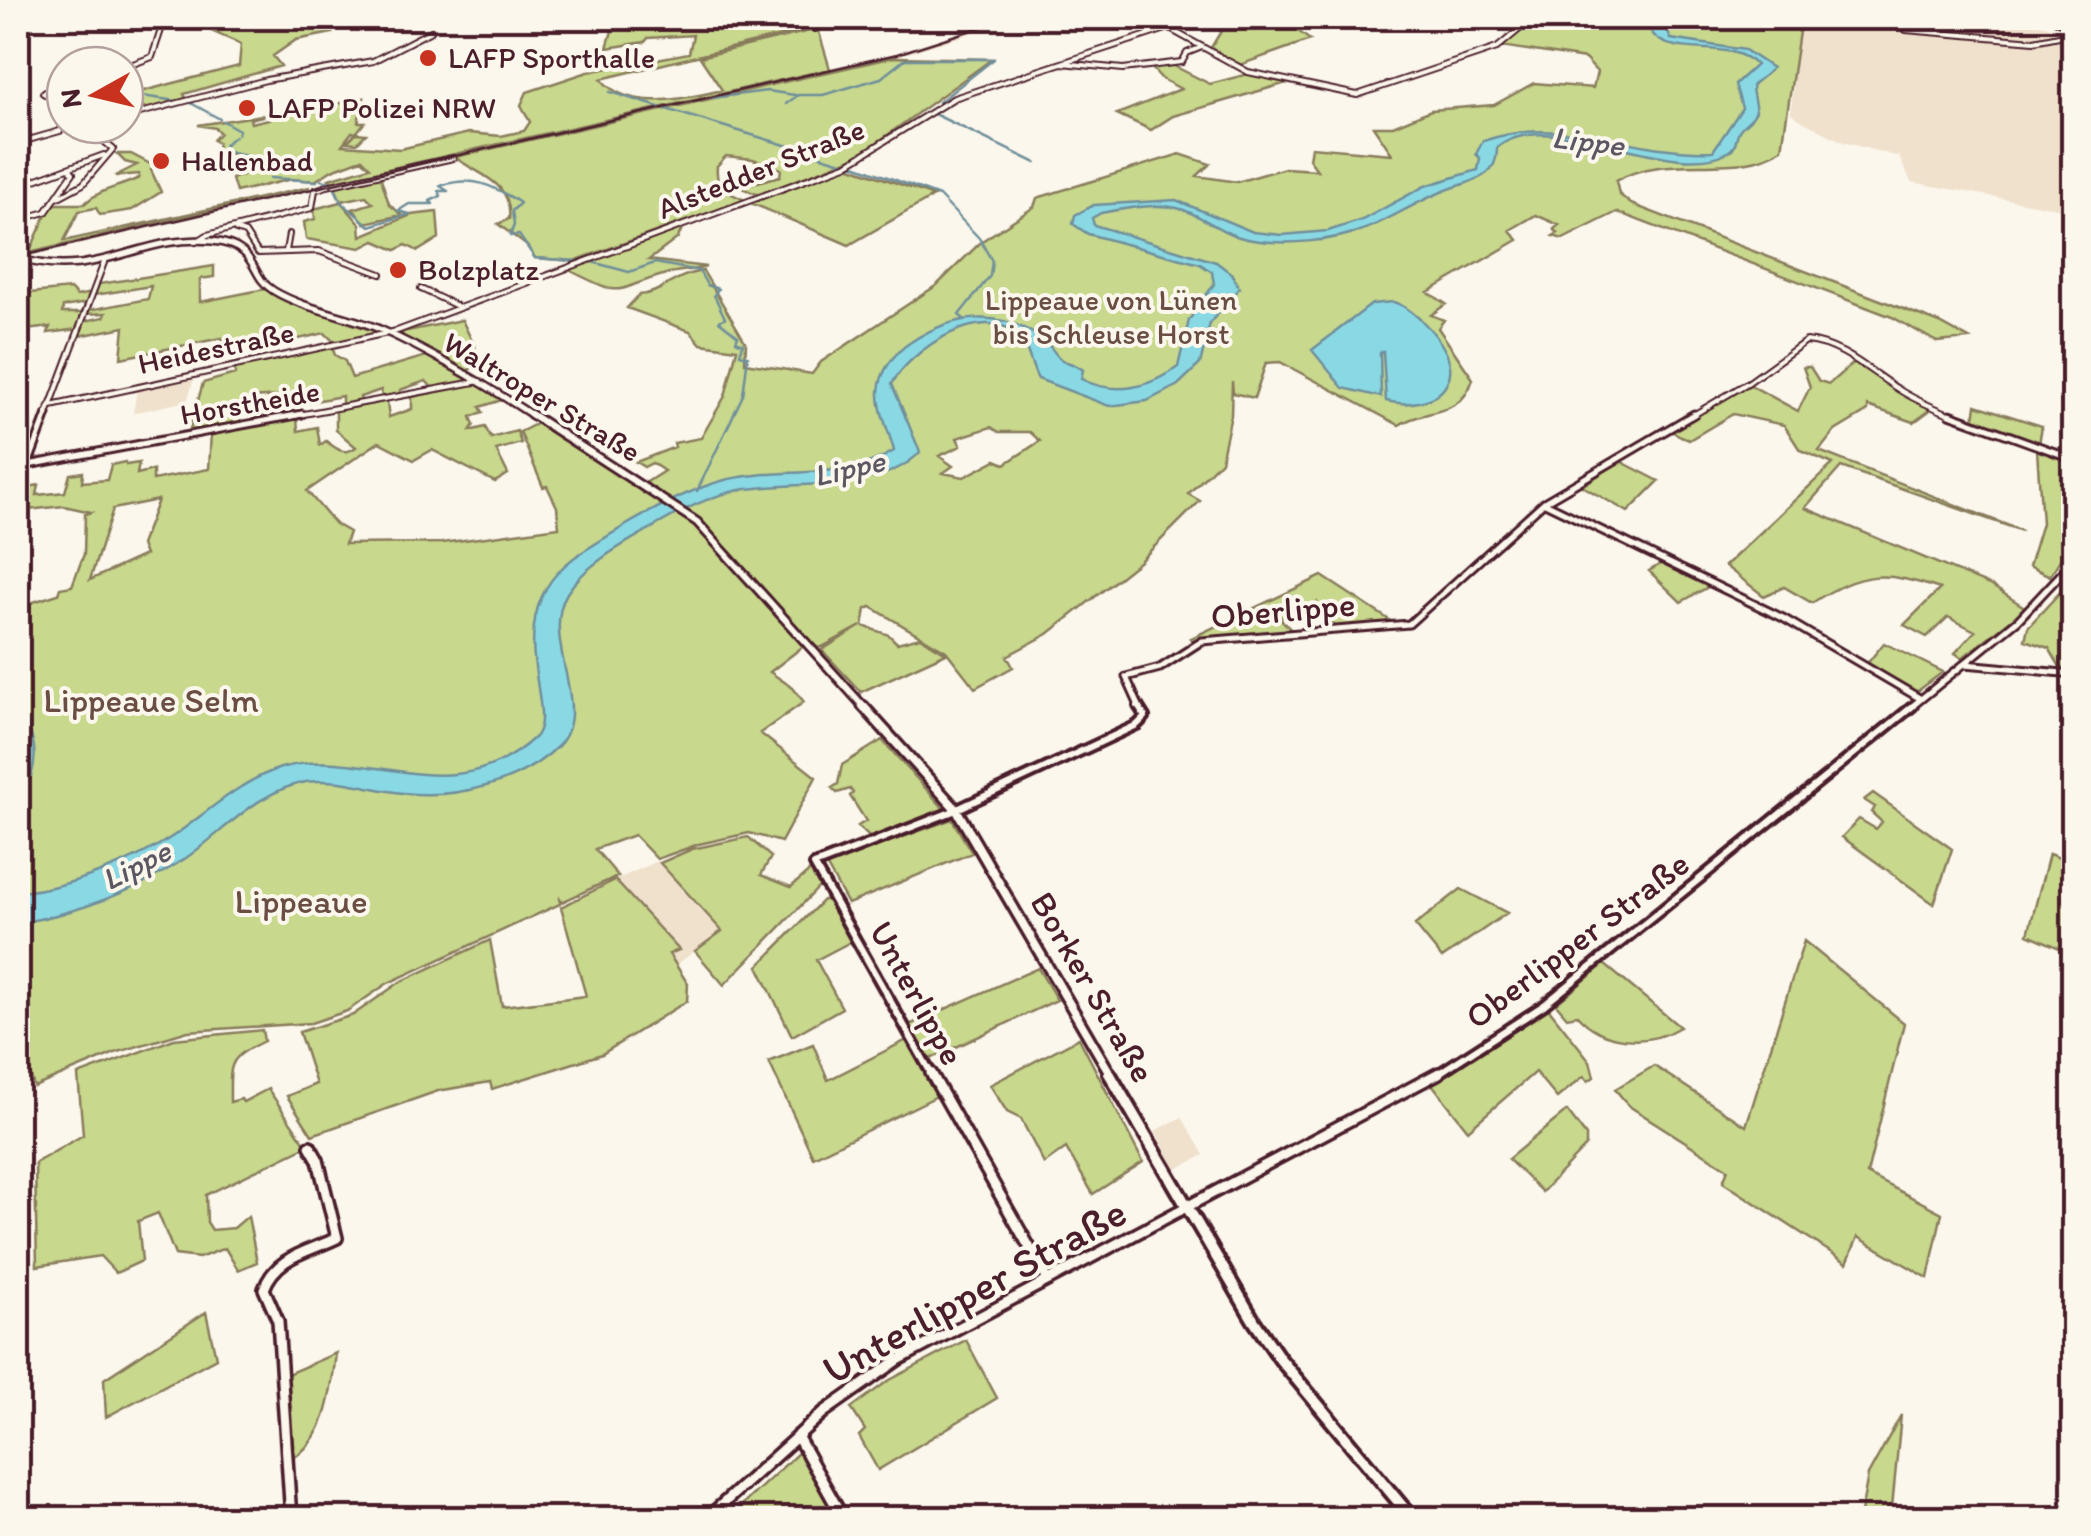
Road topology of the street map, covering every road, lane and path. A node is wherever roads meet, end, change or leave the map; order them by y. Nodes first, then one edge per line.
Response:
1 (165, 18) edge
2 (812, 18) edge
3 (1150, 18) edge
4 (1200, 18) edge
5 (1533, 18) edge
6 (2051, 18) edge
7 (1170, 28) junction
8 (815, 29) dead end
9 (431, 31) dead end
10 (2074, 31) edge
11 (1916, 32) dead end
12 (1202, 46) junction
13 (145, 60) edge
14 (1060, 63) junction
15 (145, 112) edge
16 (45, 135) edge
17 (18, 143) edge
18 (108, 145) edge
19 (104, 155) junction
20 (453, 158) dead end
21 (70, 170) junction
22 (18, 186) edge
23 (55, 199) junction
24 (18, 220) edge
25 (236, 230) junction
26 (288, 234) dead end
27 (195, 243) junction
28 (286, 252) junction
29 (18, 258) edge
30 (105, 260) junction
31 (381, 274) dead end
32 (421, 289) dead end
33 (460, 308) junction
34 (390, 334) junction
35 (480, 382) junction
36 (51, 406) junction
37 (2074, 459) edge
38 (28, 466) junction
39 (18, 492) edge
40 (1544, 502) junction
41 (687, 514) joint
42 (2074, 560) edge
43 (1964, 664) junction
44 (2074, 674) edge
45 (1921, 698) junction
46 (956, 809) junction
47 (310, 1146) dead end
48 (1188, 1208) junction
49 (1048, 1280) junction
50 (797, 1436) junction
51 (291, 1518) edge
52 (707, 1518) edge
53 (843, 1518) edge
54 (1412, 1518) edge

1 - 13 street
2 - 8 street
3 - 7 street
4 - 7 street, Alstedder Straße
5 - 12 street
6 - 10 street
7 - 12 street
7 - 14 street, Alstedder Straße
9 - 15 street
10 - 11 street
12 - 14 street
14 - 33 street, Alstedder Straße
16 - 17 street
18 - 19 street
19 - 21 street
19 - 23 street
20 - 25 street
21 - 22 street
21 - 23 street
23 - 24 street
25 - 27 street
25 - 28 street
26 - 28 street
27 - 30 main road, Waltroper Straße
27 - 34 main road, Waltroper Straße
28 - 31 street
29 - 30 main road, Waltroper Straße
30 - 36 street
32 - 33 street
33 - 34 street, Alstedder Straße
34 - 35 main road, Waltroper Straße
34 - 36 street, Heidestraße
35 - 38 street, Horstheide
35 - 41 main road, Waltroper Straße
36 - 38 street
37 - 40 street, Oberlippe
38 - 39 street
40 - 45 street
40 - 46 street, Oberlippe
41 - 46 main road, Borker Straße
42 - 43 street, Oberlipper Straße
43 - 44 street
43 - 45 street, Oberlipper Straße
45 - 48 street, Oberlipper Straße
46 - 48 main road, Borker Straße
46 - 49 street, Unterlippe
47 - 51 street
48 - 49 street, Unterlipper Straße
48 - 54 main road, Borker Straße
49 - 50 street, Unterlipper Straße
50 - 52 street, Unterlipper Straße
50 - 53 street

